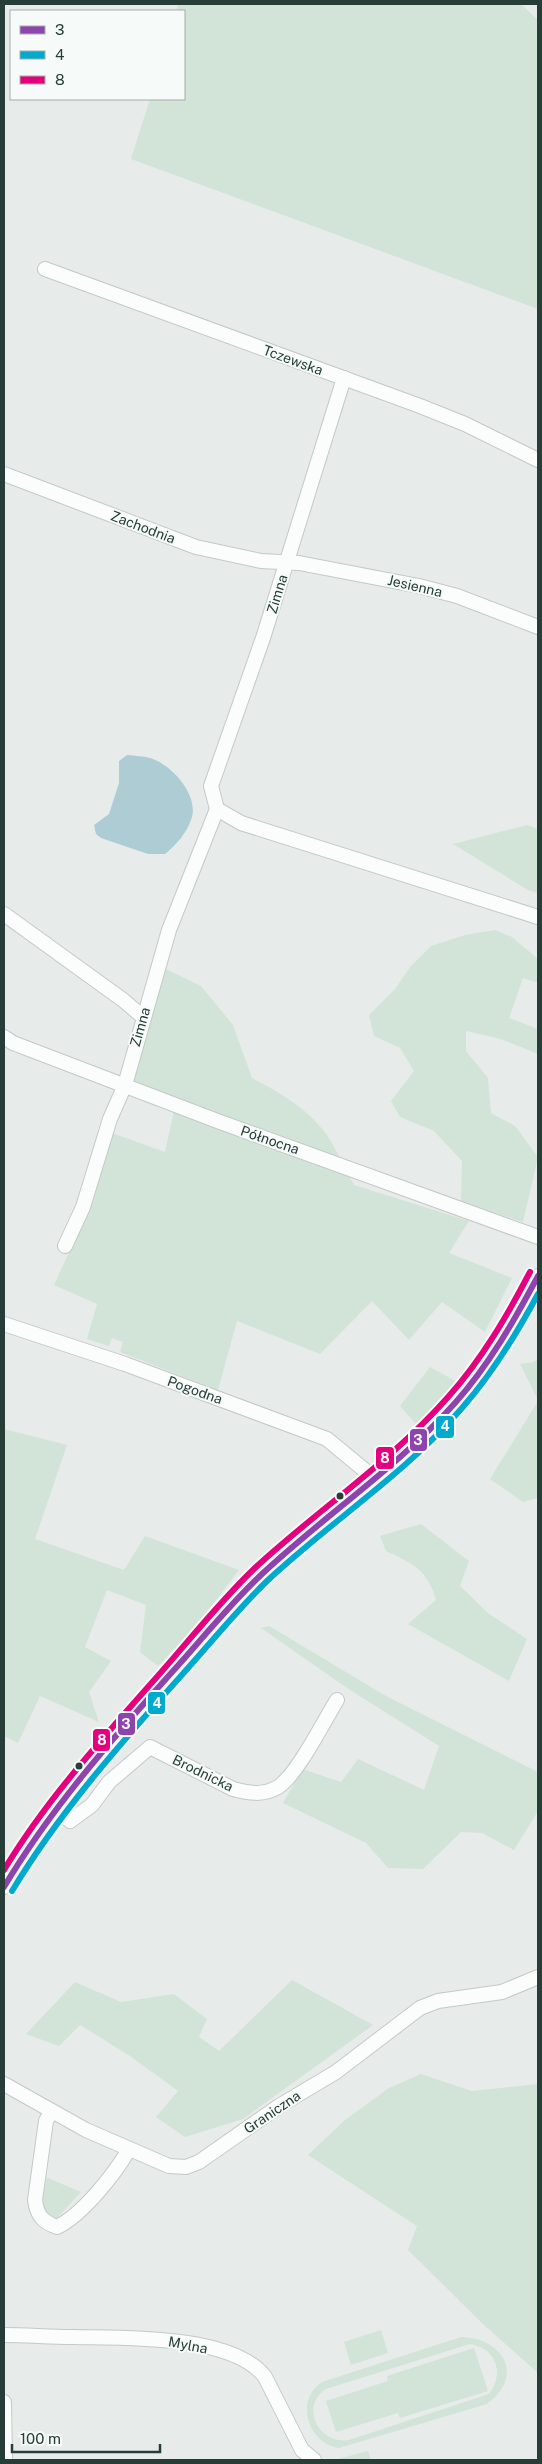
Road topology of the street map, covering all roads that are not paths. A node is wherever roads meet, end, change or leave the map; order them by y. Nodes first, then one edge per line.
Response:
1 (45, 269) dead end
2 (344, 378) junction
3 (538, 460) edge
4 (4, 474) edge
5 (287, 562) junction
6 (538, 627) edge
7 (217, 809) junction
8 (4, 914) edge
9 (538, 917) edge
10 (143, 1017) junction
11 (4, 1037) edge
12 (125, 1085) junction
13 (538, 1237) edge
14 (65, 1246) dead end
15 (538, 1276) edge
16 (4, 1324) edge
17 (374, 1478) junction
18 (337, 1700) dead end
19 (56, 1810) junction
20 (4, 1887) edge
21 (538, 1977) edge
22 (4, 2084) edge
23 (51, 2112) junction
24 (129, 2149) junction
25 (4, 2335) edge
26 (4, 2402) edge
27 (5, 2460) edge
28 (314, 2460) edge

1 - 2 street, Tczewska
2 - 3 street, Tczewska
2 - 5 street, Zimna
4 - 5 street, Zachodnia
5 - 6 street, Jesienna
5 - 7 street, Zimna
7 - 9 street
7 - 10 street, Zimna
8 - 10 street
10 - 12 street, Zimna
11 - 12 street, Północna
12 - 13 street, Północna
12 - 14 street, Zimna
15 - 17 street
16 - 17 street, Pogodna
17 - 19 street
18 - 19 street, Brodnicka
19 - 20 street
21 - 24 street, Graniczna
22 - 23 street, Graniczna
23 - 24 street, Graniczna
23 - 24 street
25 - 28 street, Mylna
26 - 27 street

